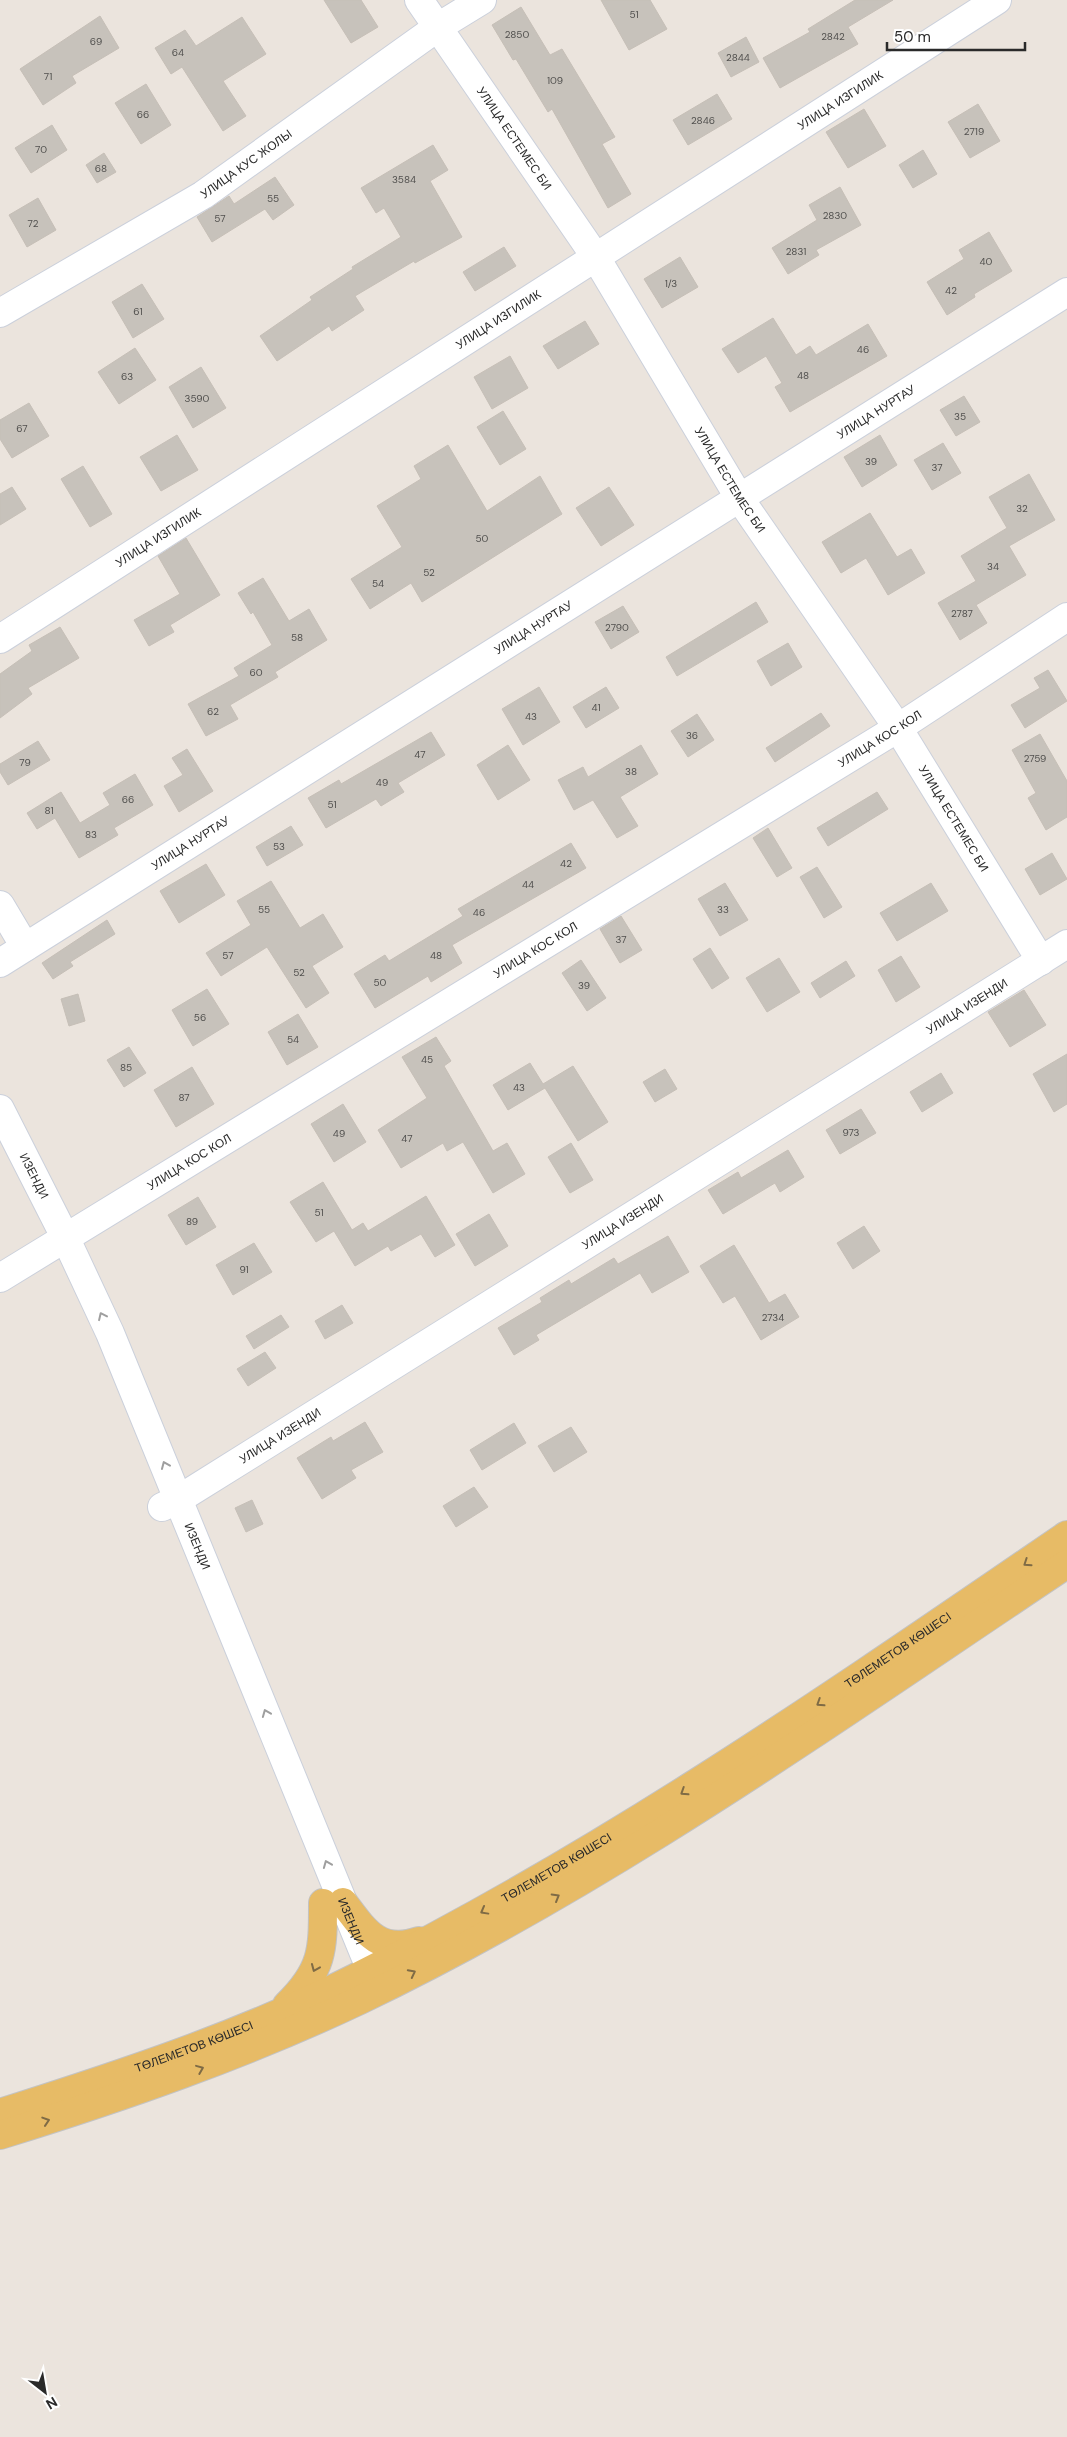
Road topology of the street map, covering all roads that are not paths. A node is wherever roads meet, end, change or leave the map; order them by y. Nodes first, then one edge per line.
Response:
1 (420, 0) edge
2 (482, 0) edge
3 (997, 0) edge
4 (438, 27) junction
5 (596, 256) junction
6 (1067, 292) edge
7 (0, 313) edge
8 (740, 499) junction
9 (1067, 618) edge
10 (0, 639) edge
11 (898, 728) junction
12 (0, 905) edge
13 (1067, 944) edge
14 (25, 947) junction
15 (1041, 961) junction
16 (0, 963) edge
17 (0, 1109) edge
18 (0, 1149) edge
19 (59, 1243) junction
20 (0, 1278) edge
21 (171, 1503) junction
22 (1067, 1535) edge
23 (1067, 1564) edge
24 (333, 1902) junction
25 (448, 1930) junction
26 (366, 1984) junction
27 (276, 2014) junction
28 (0, 2113) edge
29 (0, 2136) edge

1 - 4 street, УЛИЦА ЕСТЕМЕС БИ
2 - 4 street, УЛИЦА КУС ЖОЛЫ
3 - 5 street, УЛИЦА ИЗГИЛИК
4 - 5 street, УЛИЦА ЕСТЕМЕС БИ
4 - 7 street, УЛИЦА КУС ЖОЛЫ
5 - 8 street, УЛИЦА ЕСТЕМЕС БИ
5 - 10 street, УЛИЦА ИЗГИЛИК
6 - 8 street, УЛИЦА НУРТАУ
8 - 11 street, УЛИЦА ЕСТЕМЕС БИ
8 - 14 street, УЛИЦА НУРТАУ
9 - 11 street, УЛИЦА КОС КОЛ
11 - 15 street, УЛИЦА ЕСТЕМЕС БИ
11 - 19 street, УЛИЦА КОС КОЛ
12 - 14 street
13 - 15 street, УЛИЦА ИЗЕНДИ
14 - 16 street, УЛИЦА НУРТАУ
15 - 21 street, УЛИЦА ИЗЕНДИ
17 - 19 street, ИЗЕНДИ
18 - 19 street, ИЗЕНДИ
19 - 20 street, УЛИЦА КОС КОЛ
19 - 21 street, ИЗЕНДИ
21 - 24 street, ИЗЕНДИ
22 -> 25 main road, ТӨЛЕМЕТОВ КӨШЕСІ
26 -> 23 main road, ТӨЛЕМЕТОВ КӨШЕСІ
24 - 25 main road
24 - 26 street, ИЗЕНДИ
24 -> 27 main road
25 - 26 main road, ТӨЛЕМЕТОВ КӨШЕСІ
26 - 27 main road, ТӨЛЕМЕТОВ КӨШЕСІ
29 -> 26 main road, ТӨЛЕМЕТОВ КӨШЕСІ
27 - 28 main road, ТӨЛЕМЕТОВ КӨШЕСІ

